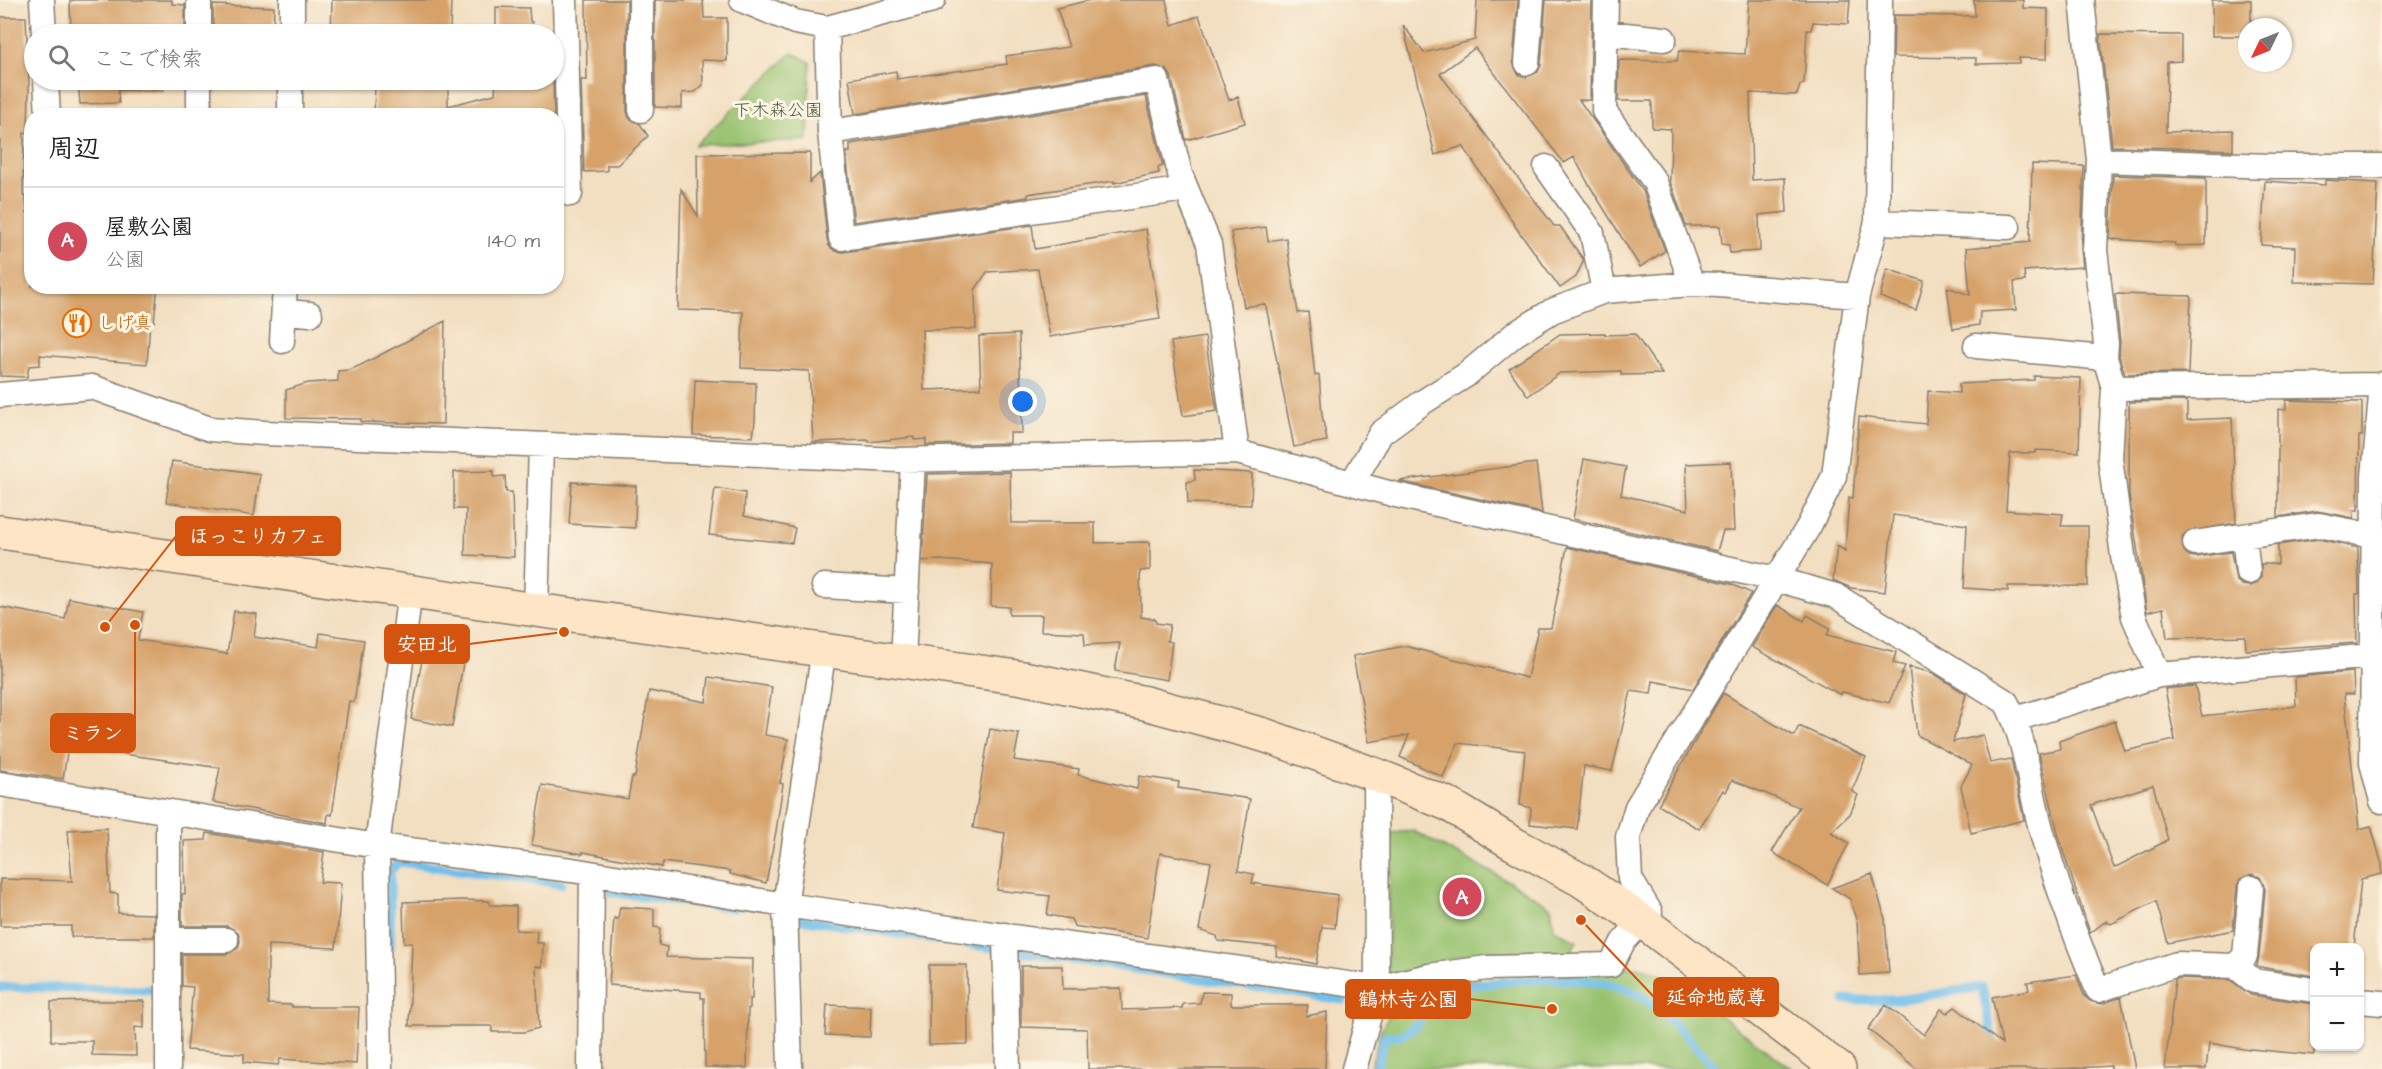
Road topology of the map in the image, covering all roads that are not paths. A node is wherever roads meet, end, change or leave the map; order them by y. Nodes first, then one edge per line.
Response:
1 (42, 0) edge
2 (199, 0) edge
3 (292, 0) edge
4 (565, 0) edge
5 (641, 0) edge
6 (742, 0) edge
7 (933, 0) edge
8 (1532, 0) edge
9 (1606, 0) edge
10 (1880, 0) edge
11 (2082, 0) edge
12 (43, 24) edge
13 (199, 24) edge
14 (292, 24) edge
15 (563, 24) edge
16 (827, 28) junction
17 (1606, 33) junction
18 (1664, 39) dead end
19 (1527, 63) dead end
20 (47, 90) edge
21 (199, 90) edge
22 (290, 90) edge
23 (562, 90) edge
24 (48, 108) edge
25 (199, 108) edge
26 (290, 108) edge
27 (563, 108) edge
28 (641, 111) dead end
29 (564, 116) edge
30 (830, 132) junction
31 (2099, 160) junction
32 (2382, 166) edge
33 (1546, 167) dead end
34 (1186, 189) junction
35 (570, 194) dead end
36 (1877, 222) junction
37 (2008, 227) dead end
38 (1692, 284) junction
39 (1604, 291) junction
40 (285, 294) edge
41 (1857, 296) junction
42 (285, 312) junction
43 (310, 314) dead end
44 (282, 341) dead end
45 (1976, 346) dead end
46 (2105, 358) junction
47 (2382, 384) edge
48 (2114, 388) junction
49 (0, 395) edge
50 (541, 446) junction
51 (1237, 452) junction
52 (913, 460) junction
53 (2378, 477) edge
54 (1352, 483) junction
55 (0, 532) edge
56 (2244, 536) junction
57 (2373, 536) junction
58 (2195, 543) dead end
59 (2248, 572) dead end
60 (1776, 579) junction
61 (824, 586) dead end
62 (410, 591) junction
63 (907, 591) junction
64 (536, 610) junction
65 (824, 649) junction
66 (2373, 656) junction
67 (903, 661) junction
68 (2159, 675) junction
69 (2016, 719) junction
70 (1376, 776) junction
71 (0, 784) edge
72 (2382, 798) edge
73 (168, 812) junction
74 (377, 846) junction
75 (592, 873) junction
76 (2251, 888) dead end
77 (786, 914) junction
78 (1642, 921) junction
79 (1005, 937) junction
80 (168, 940) junction
81 (226, 940) dead end
82 (2235, 966) junction
83 (1377, 988) junction
84 (2310, 989) edge
85 (2364, 1001) edge
86 (2382, 1002) edge
87 (168, 1069) edge
88 (380, 1069) edge
89 (590, 1069) edge
90 (790, 1069) edge
91 (1008, 1069) edge
92 (1354, 1069) edge
93 (1839, 1069) edge

1 - 12 street
2 - 13 street
3 - 14 street
4 - 15 street
5 - 28 street
6 - 16 street
7 - 16 street
8 - 19 street
9 - 17 street
10 - 36 street
11 - 31 street
16 - 30 street
17 - 18 street
17 - 38 street
20 - 24 street
21 - 25 street
22 - 26 street
23 - 27 street
29 - 35 street
30 - 34 street
30 - 34 street
31 - 32 street
31 - 46 street
33 - 39 street
34 - 51 street
36 - 37 street
36 - 41 street
38 - 39 street
38 - 41 street
39 - 54 street
40 - 42 street
41 - 60 street
42 - 43 street
42 - 44 street
45 - 46 street
46 - 48 street
47 - 48 street
47 - 53 street
48 - 68 street
49 - 50 street
50 - 52 street
50 - 64 street
51 - 52 street
51 - 54 street
52 - 63 street
53 - 57 street
54 - 60 street
55 - 62 street
56 - 57 street
56 - 58 street
56 - 59 street
57 - 66 street
60 - 69 street
60 - 78 street
61 - 63 street
62 - 64 street
62 - 74 street
63 - 67 street
64 - 65 street
65 - 67 street
65 - 77 street
66 - 68 street
66 - 72 street
67 - 70 street
68 - 69 street
69 - 82 street
70 - 78 street
70 - 83 street
71 - 73 street
73 - 74 street
73 - 80 street
74 - 75 street
74 - 88 street
75 - 77 street
75 - 89 street
76 - 82 street
77 - 79 street
77 - 90 street
78 - 83 street
78 - 93 street
79 - 83 street
79 - 91 street
80 - 81 street
80 - 87 street
82 - 84 street
83 - 92 street
85 - 86 street

